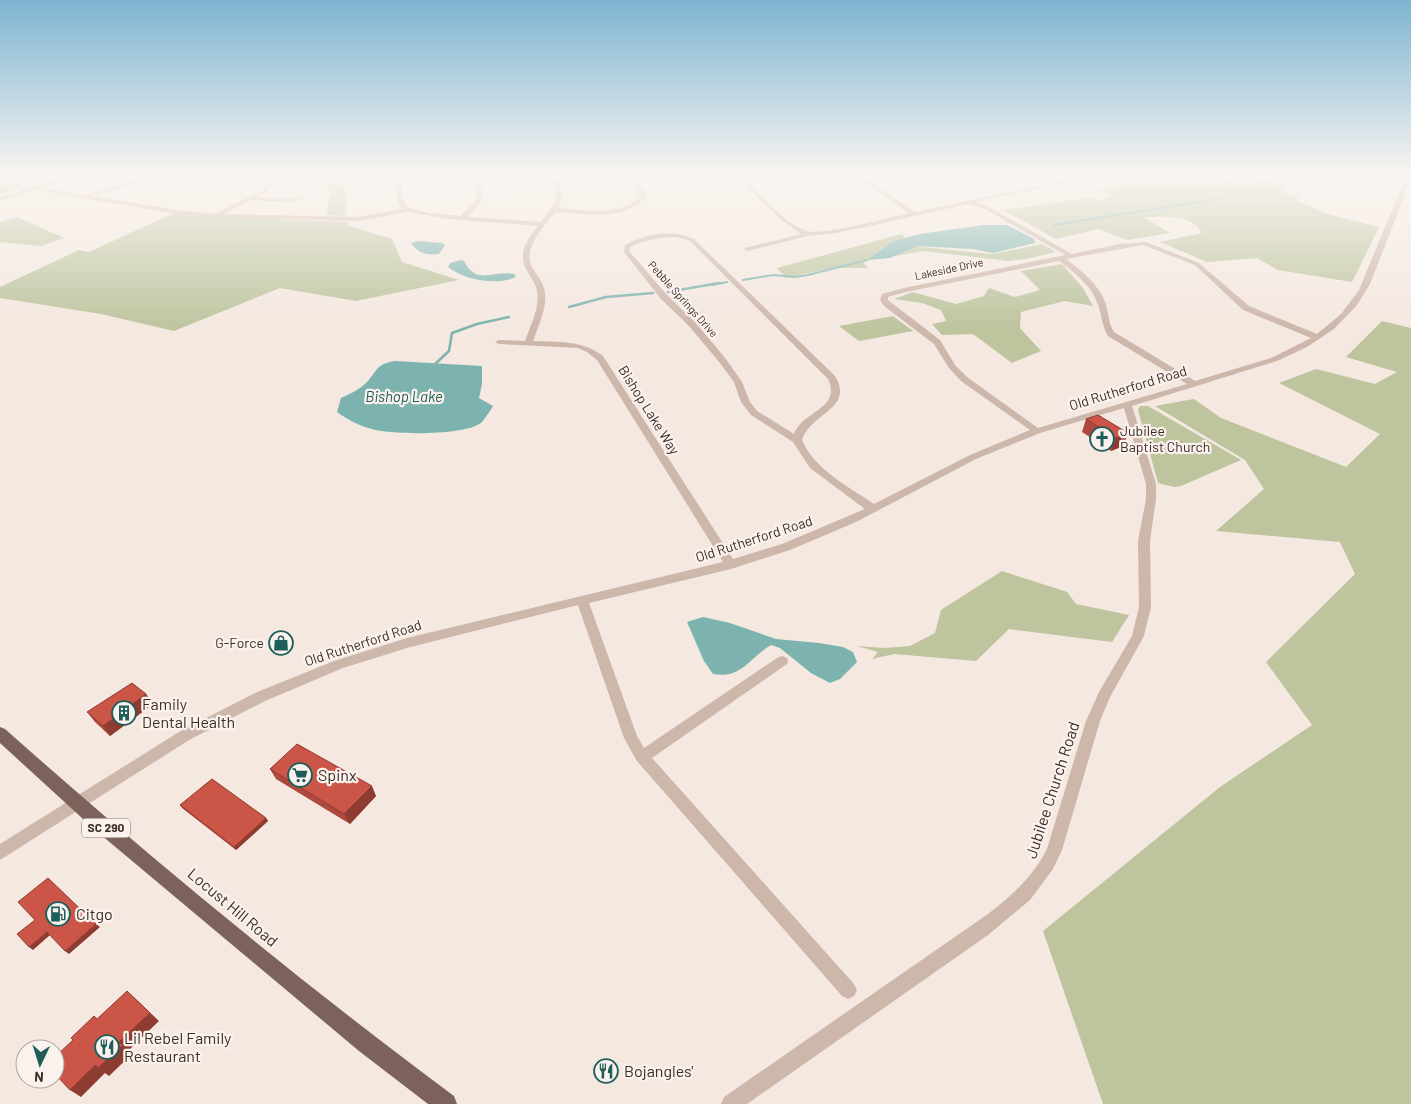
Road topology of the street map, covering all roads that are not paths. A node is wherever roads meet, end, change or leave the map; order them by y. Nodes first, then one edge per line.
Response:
1 (539, 228) edge
2 (794, 228) edge
3 (849, 228) edge
4 (1021, 228) edge
5 (1388, 228) edge
6 (808, 234) junction
7 (747, 249) dead end
8 (1071, 256) junction
9 (1060, 258) junction
10 (1317, 337) junction
11 (499, 342) dead end
12 (528, 343) junction
13 (1194, 384) junction
14 (1127, 404) junction
15 (1037, 431) junction
16 (797, 440) junction
17 (873, 509) junction
18 (731, 565) junction
19 (582, 601) junction
20 (782, 661) dead end
21 (0, 733) edge
22 (642, 757) junction
23 (77, 803) junction
24 (0, 853) edge
25 (848, 990) dead end
26 (446, 1104) edge
27 (730, 1104) edge

1 - 12 street
2 - 6 street
3 - 6 street
4 - 8 street
5 - 10 street, Old Rutherford Road
6 - 7 street
8 - 9 street, Lakeside Drive
8 - 10 street, Lakeside Drive
9 - 13 street
9 - 15 street, Lakeside Drive
10 - 13 street, Old Rutherford Road
11 - 12 street, Bishop Lake Way
12 - 18 street, Bishop Lake Way
13 - 14 street, Old Rutherford Road
14 - 15 street, Old Rutherford Road
14 - 27 street, Jubilee Church Road
15 - 17 street, Old Rutherford Road
16 - 16 street, Pebble Springs Drive
16 - 17 street, Pebble Springs Drive
17 - 18 street, Old Rutherford Road
18 - 19 street, Old Rutherford Road
19 - 22 street
19 - 23 street, Old Rutherford Road
20 - 22 street
21 - 23 main road, Locust Hill Road / SC 290
22 - 25 street
23 - 24 street, Old Rutherford Road
23 - 26 main road, Locust Hill Road / SC 290

